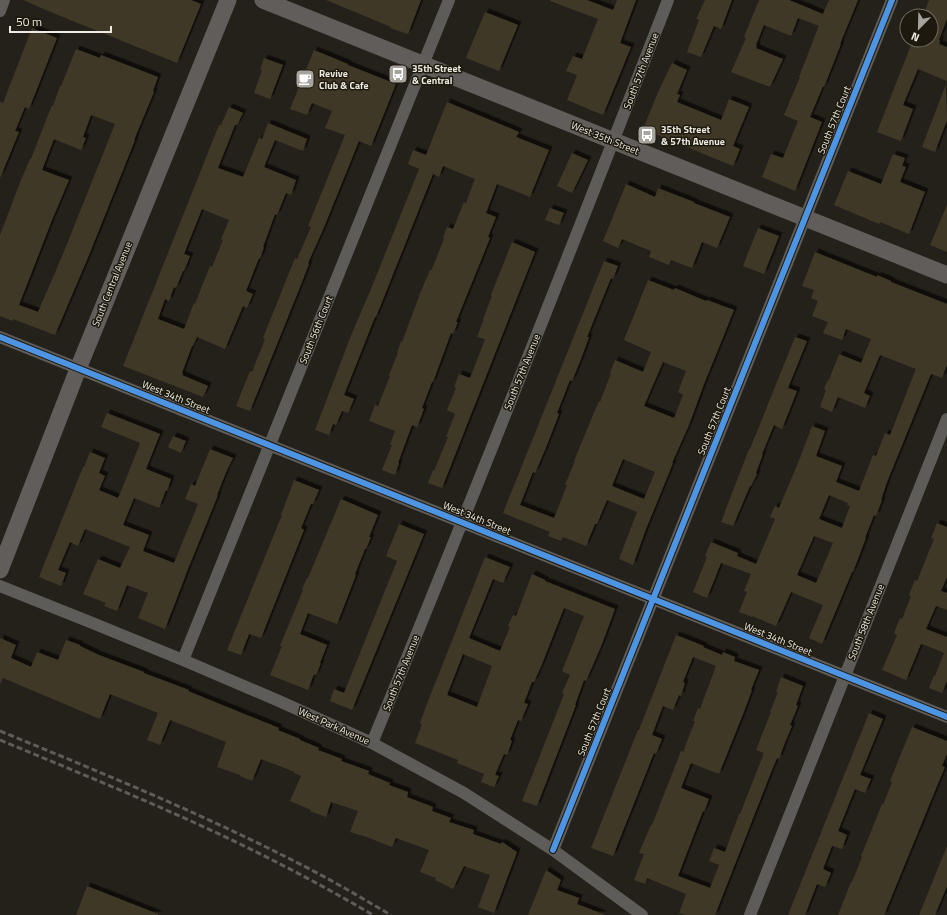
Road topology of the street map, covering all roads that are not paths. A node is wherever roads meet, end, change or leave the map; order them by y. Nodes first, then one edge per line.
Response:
1 (4, 0) edge
2 (228, 0) edge
3 (263, 0) edge
4 (449, 0) edge
5 (668, 0) edge
6 (892, 0) edge
7 (0, 11) edge
8 (423, 65) junction
9 (613, 141) junction
10 (805, 218) junction
11 (947, 275) edge
12 (0, 337) edge
13 (78, 369) junction
14 (947, 419) edge
15 (270, 446) junction
16 (462, 523) junction
17 (0, 570) edge
18 (0, 586) edge
19 (653, 600) junction
20 (183, 660) junction
21 (845, 676) junction
22 (947, 717) edge
23 (372, 743) junction
24 (554, 850) junction
25 (642, 915) edge
26 (750, 915) edge

1 - 7 street
2 - 13 street, South Central Avenue
3 - 8 street, West 35th Street
4 - 8 street, South 56th Court
5 - 9 street, South 57th Avenue
6 - 10 street, South 57th Court
8 - 9 street, West 35th Street
8 - 15 street, South 56th Court
9 - 10 street, West 35th Street
9 - 16 street, South 57th Avenue
10 - 11 street, West 35th Street
10 - 19 street, South 57th Court
12 - 13 street, West 34th Street
13 - 15 street, West 34th Street
13 - 17 street, South Central Avenue
14 - 21 street, South 58th Avenue
15 - 16 street, West 34th Street
15 - 20 street, South 56th Court
16 - 19 street, West 34th Street
16 - 23 street, South 57th Avenue
18 - 20 street, West Park Avenue
19 - 21 street, West 34th Street
19 - 24 street, South 57th Court
20 - 23 street, West Park Avenue
21 - 22 street, West 34th Street
21 - 26 street, South 58th Avenue
23 - 24 street, West Park Avenue
24 - 25 street, West Park Avenue

